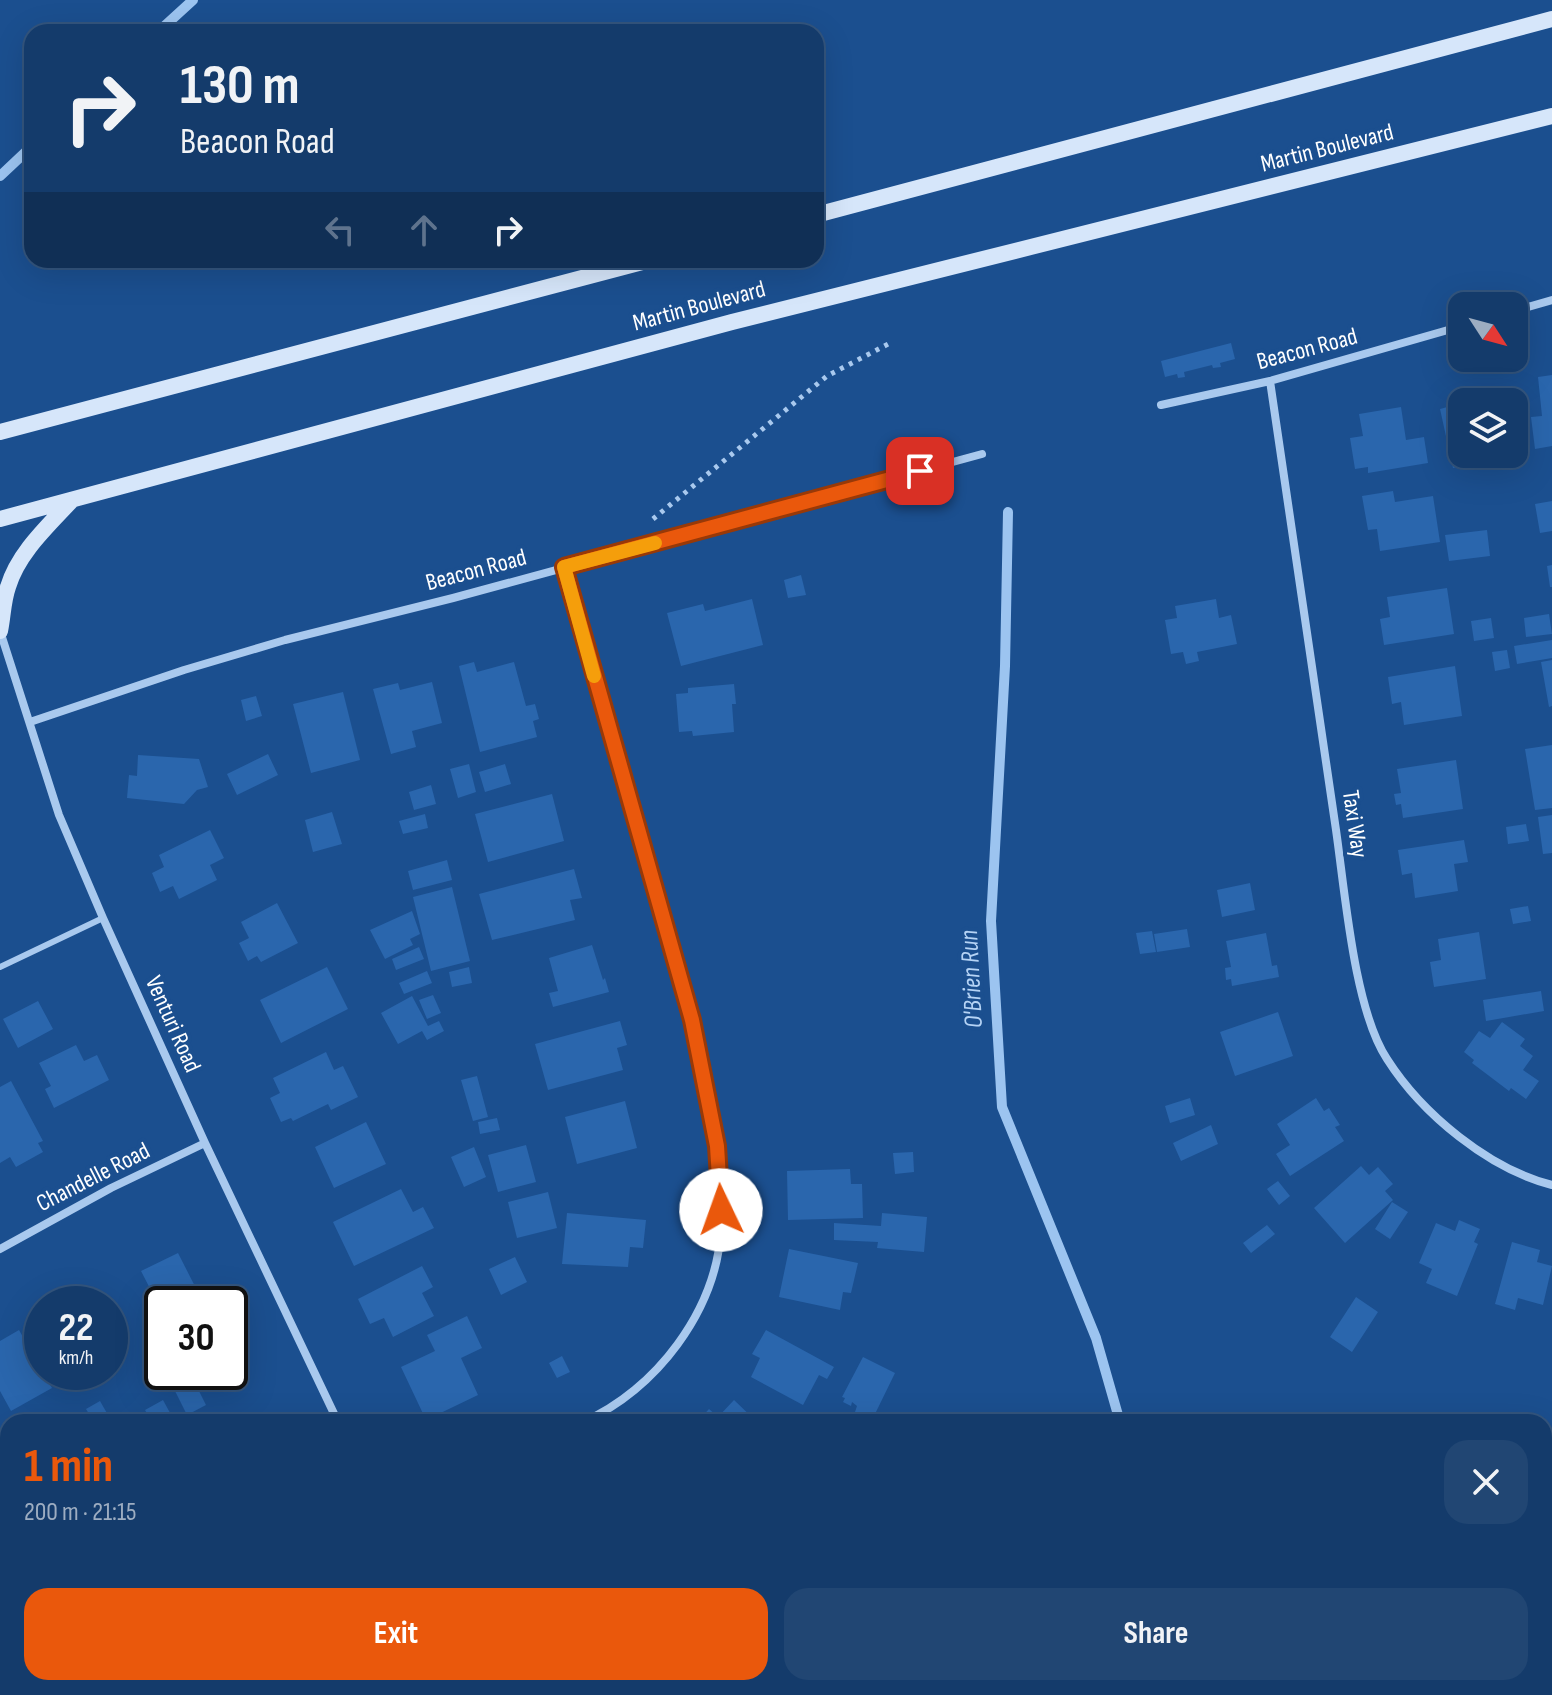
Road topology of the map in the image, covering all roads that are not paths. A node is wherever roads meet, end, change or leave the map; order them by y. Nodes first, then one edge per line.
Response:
1 (1552, 19) edge
2 (1552, 116) edge
3 (824, 213) edge
4 (620, 268) edge
5 (1552, 300) edge
6 (1528, 307) edge
7 (1448, 330) edge
8 (1270, 381) junction
9 (1161, 405) dead end
10 (0, 432) edge
11 (982, 454) dead end
12 (72, 500) junction
13 (0, 519) edge
14 (564, 567) junction
15 (0, 631) edge
16 (30, 722) junction
17 (103, 918) junction
18 (0, 967) edge
19 (205, 1143) junction
20 (1552, 1185) edge
21 (0, 1249) edge
22 (334, 1414) edge
23 (601, 1414) edge

1 - 3 main road
2 - 12 main road, Martin Boulevard
4 - 10 main road
5 - 6 street
7 - 8 street, Beacon Road
8 - 9 street, Beacon Road
8 - 20 street, Taxi Way
11 - 14 street, Beacon Road
12 - 13 main road, Martin Boulevard
12 - 15 main road
14 - 16 street, Beacon Road
14 - 23 street
15 - 16 street, Venturi Road
16 - 17 street, Venturi Road
17 - 18 lane
17 - 19 street, Venturi Road
19 - 21 street, Chandelle Road
19 - 22 street, Venturi Road

